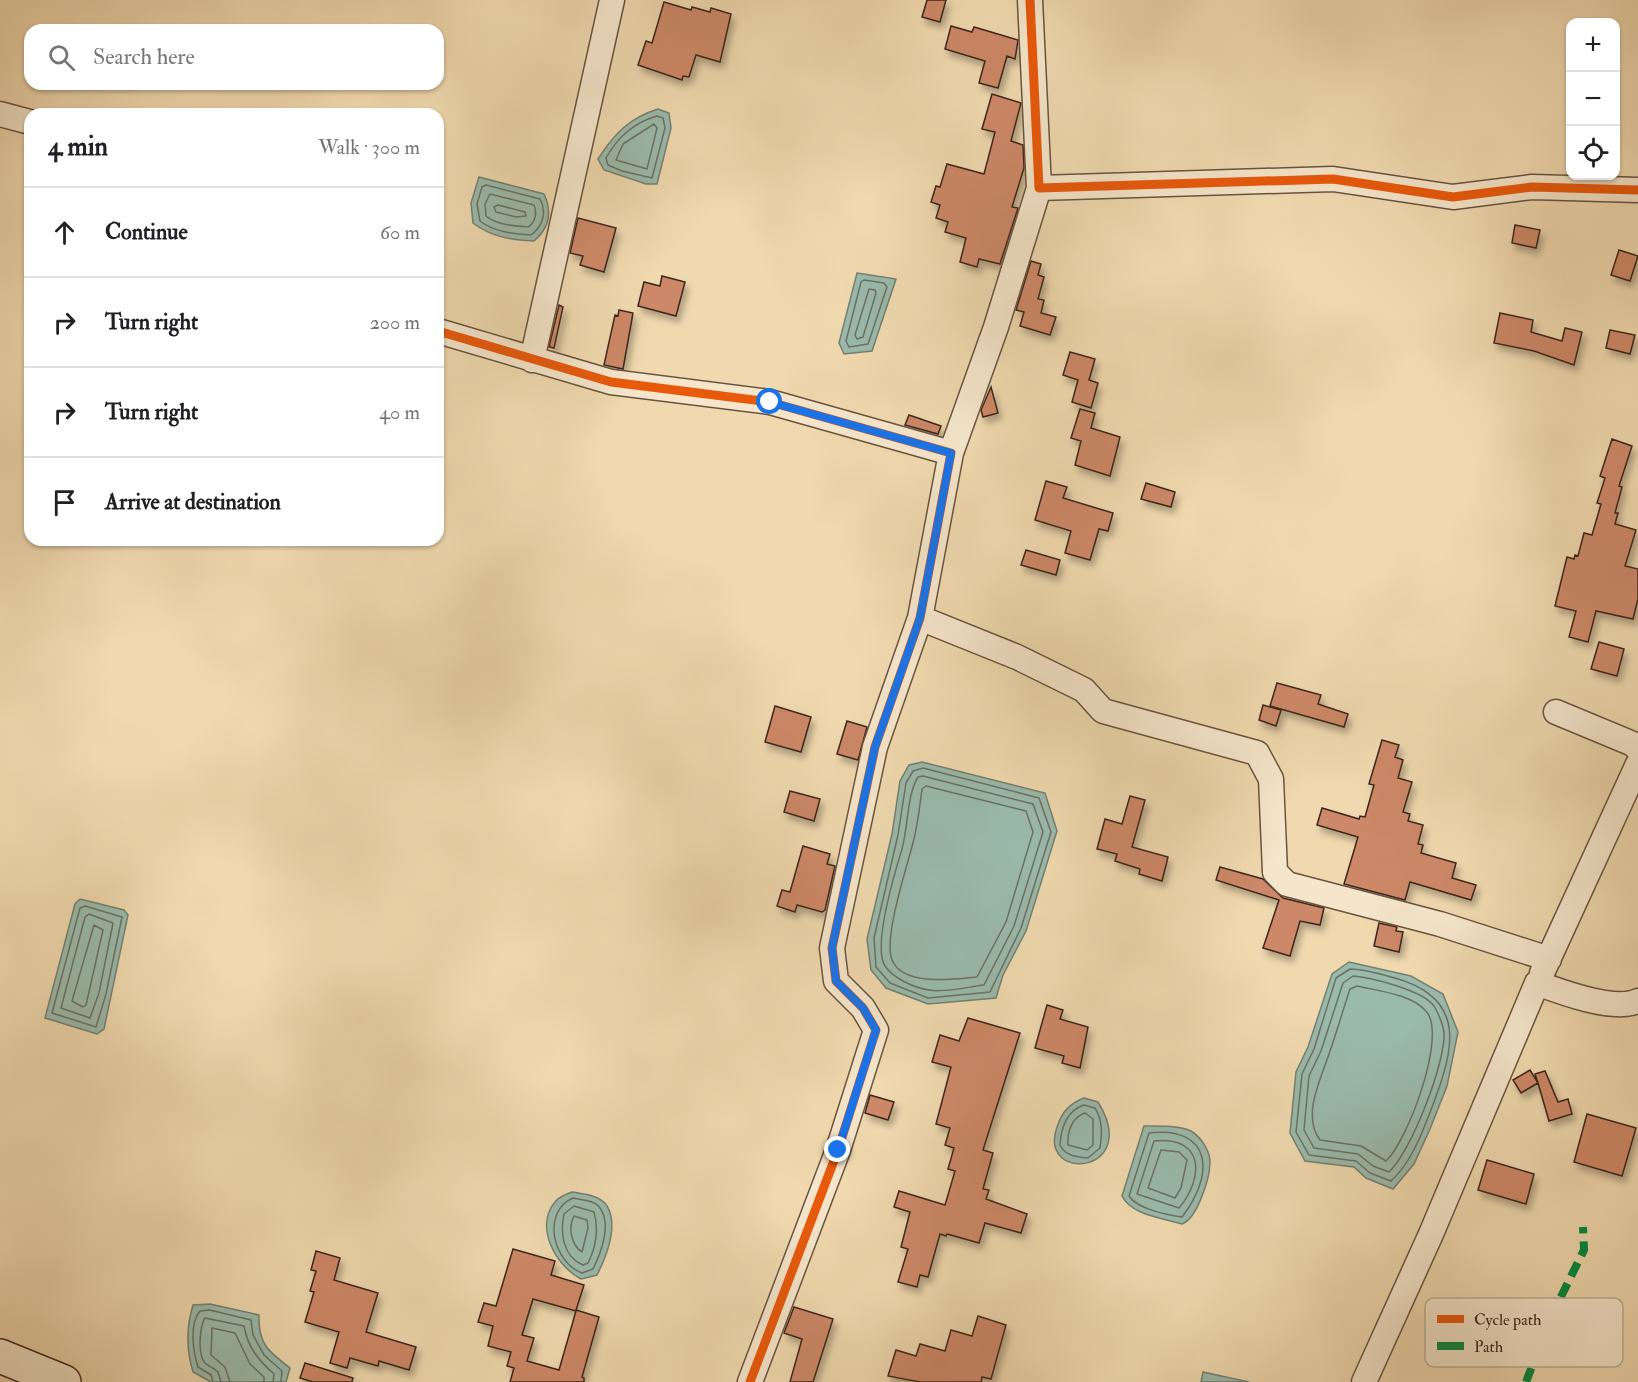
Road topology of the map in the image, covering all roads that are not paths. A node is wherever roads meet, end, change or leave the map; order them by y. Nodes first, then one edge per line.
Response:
1 (612, 0) edge
2 (1030, 0) edge
3 (0, 114) edge
4 (24, 120) edge
5 (1039, 188) junction
6 (1638, 190) edge
7 (444, 334) edge
8 (532, 360) junction
9 (951, 453) junction
10 (920, 618) junction
11 (1556, 712) dead end
12 (1638, 749) edge
13 (1638, 764) edge
14 (1549, 959) junction
15 (1537, 983) junction
16 (1638, 1001) edge
17 (0, 1356) edge
18 (64, 1382) edge
19 (750, 1382) edge
20 (1364, 1382) edge

1 - 8 street
2 - 5 street
3 - 4 street
5 - 6 street
5 - 9 street
7 - 8 street
8 - 9 street
9 - 10 street
10 - 14 street
10 - 19 street
11 - 12 street
13 - 14 street
14 - 15 street
15 - 16 street
15 - 20 street
17 - 18 main road

